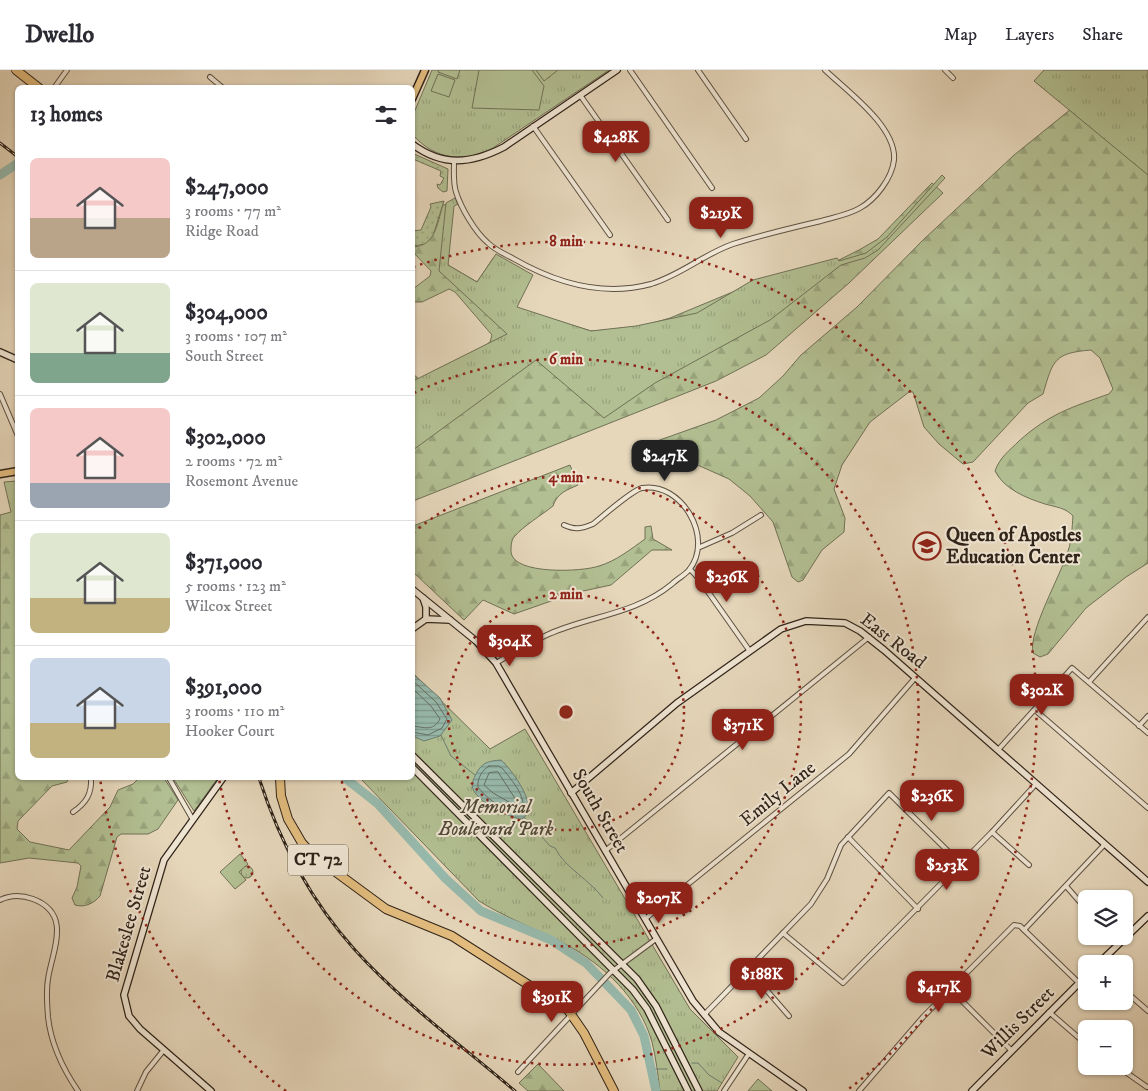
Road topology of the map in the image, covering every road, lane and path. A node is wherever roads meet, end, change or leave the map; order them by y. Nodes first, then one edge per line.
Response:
1 (16, 70) edge
2 (67, 70) edge
3 (425, 70) edge
4 (617, 70) edge
5 (630, 70) edge
6 (698, 70) edge
7 (825, 70) edge
8 (945, 70) edge
9 (210, 77) dead end
10 (952, 78) dead end
11 (35, 85) edge
12 (56, 85) edge
13 (219, 85) edge
14 (415, 92) edge
15 (580, 95) junction
16 (533, 126) junction
17 (746, 139) dead end
18 (415, 146) edge
19 (454, 162) junction
20 (712, 188) dead end
21 (668, 220) dead end
22 (610, 235) dead end
23 (0, 352) edge
24 (15, 359) edge
25 (0, 394) edge
26 (15, 429) edge
27 (15, 472) edge
28 (0, 474) edge
29 (760, 515) dead end
30 (564, 525) dead end
31 (700, 546) junction
32 (690, 569) junction
33 (415, 590) edge
34 (422, 596) junction
35 (1148, 617) edge
36 (426, 619) junction
37 (452, 620) junction
38 (415, 626) edge
39 (869, 638) junction
40 (749, 650) junction
41 (496, 663) junction
42 (915, 678) junction
43 (1089, 682) junction
44 (1035, 710) junction
45 (1148, 716) edge
46 (1140, 726) junction
47 (1148, 733) edge
48 (998, 750) junction
49 (415, 758) edge
50 (415, 771) edge
51 (91, 780) edge
52 (169, 780) edge
53 (222, 780) edge
54 (280, 780) edge
55 (1036, 784) junction
56 (571, 793) junction
57 (1148, 808) edge
58 (72, 812) dead end
59 (193, 820) junction
60 (992, 832) junction
61 (848, 837) junction
62 (1104, 845) junction
63 (606, 851) junction
64 (961, 864) junction
65 (1029, 864) dead end
66 (1148, 882) edge
67 (1066, 886) junction
68 (0, 900) edge
69 (1078, 900) edge
70 (918, 909) junction
71 (1148, 916) edge
72 (645, 919) junction
73 (1024, 930) junction
74 (1133, 930) edge
75 (783, 933) junction
76 (656, 939) junction
77 (1118, 945) edge
78 (1107, 955) edge
79 (622, 964) junction
80 (615, 970) junction
81 (749, 970) junction
82 (1078, 982) edge
83 (1078, 984) edge
84 (950, 989) junction
85 (1133, 998) edge
86 (1148, 1011) edge
87 (1049, 1012) junction
88 (572, 1015) junction
89 (704, 1016) junction
90 (789, 1016) dead end
91 (1078, 1037) edge
92 (163, 1050) junction
93 (1011, 1050) junction
94 (748, 1055) junction
95 (518, 1072) dead end
96 (1130, 1075) edge
97 (1147, 1087) edge
98 (78, 1091) edge
99 (137, 1091) edge
100 (211, 1091) edge
101 (614, 1091) edge
102 (688, 1091) edge
103 (699, 1091) edge
104 (724, 1091) edge
105 (802, 1091) edge
106 (859, 1091) edge
107 (972, 1091) edge

1 - 11 highway
2 - 12 street
3 - 14 main road
4 - 15 main road
5 - 20 street
6 - 17 street
7 - 19 street
8 - 10 street
9 - 13 street
15 - 16 main road
15 - 21 street
16 - 19 main road
16 - 22 street
18 - 19 main road
23 - 24 main road
25 - 26 street
27 - 28 main road
29 - 31 street
30 - 31 street
31 - 32 street
32 - 40 street
32 - 41 street
33 - 34 main road, South Street
34 - 36 main road
34 - 37 main road, South Street
35 - 43 street
36 - 37 main road
36 - 38 main road
37 - 41 main road, South Street
39 - 40 main road, East Road
39 - 42 main road, East Road
39 - 63 street
40 - 56 main road, East Road
41 - 56 main road, South Street
42 - 48 main road, East Road
42 - 72 street, Emily Lane
43 - 44 street
43 - 46 street
44 - 48 street
44 - 57 street
45 - 46 street
46 - 47 street
48 - 55 main road, East Road
49 - 79 main road
50 - 80 main road
51 - 58 street
52 - 59 street
53 - 59 main road, Blakeslee Street
54 - 88 highway, CT 72
55 - 60 street
55 - 62 main road, East Road
56 - 63 main road, South Street
59 - 92 main road, Blakeslee Street
60 - 64 street
60 - 65 street
61 - 64 street
61 - 70 street
61 - 75 street
62 - 66 main road, East Road
62 - 67 street
63 - 72 main road, South Street
64 - 70 street
67 - 69 street
67 - 73 street
68 - 98 street
70 - 75 street
71 - 74 main road
72 - 76 main road, South Street
73 - 82 street
73 - 84 street
75 - 81 street
76 - 79 street
76 - 89 main road, South Street
77 - 78 main road
79 - 80 street
79 - 103 main road
80 - 88 street
80 - 102 main road
81 - 89 street
81 - 90 street
83 - 87 main road, Willis Street
84 - 93 street
84 - 106 street
85 - 86 street
87 - 91 street
87 - 93 main road, Willis Street
88 - 95 street
88 - 101 highway, CT 72
89 - 94 main road, South Street
92 - 99 street
92 - 100 main road, Blakeslee Street
93 - 107 main road, Willis Street
94 - 104 street
94 - 105 main road, South Street
96 - 97 street

